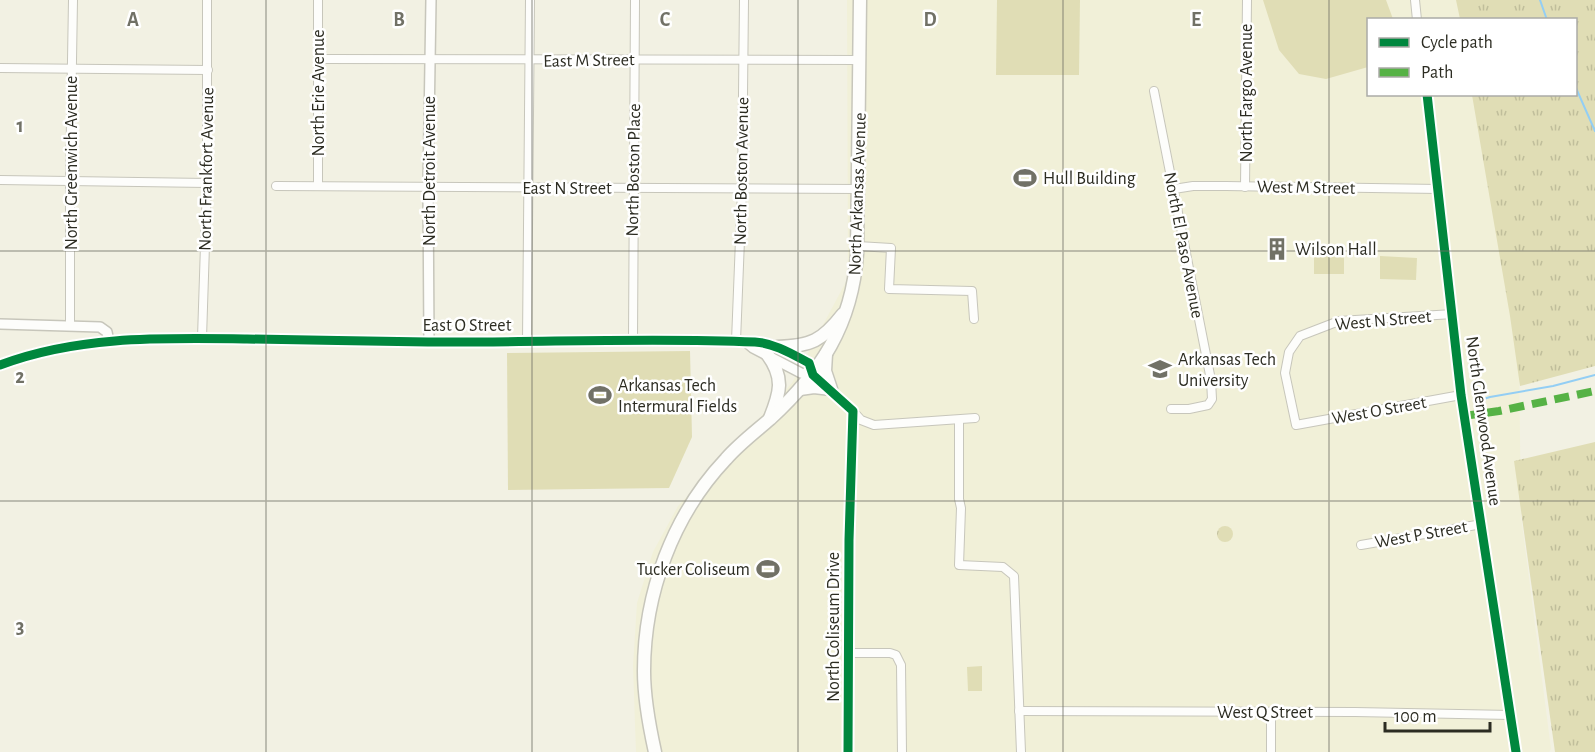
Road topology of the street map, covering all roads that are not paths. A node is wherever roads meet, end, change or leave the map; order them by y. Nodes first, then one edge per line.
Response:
1 (73, 0) edge
2 (207, 0) edge
3 (318, 0) edge
4 (431, 0) edge
5 (530, 0) edge
6 (635, 0) edge
7 (744, 0) edge
8 (860, 0) edge
9 (1247, 0) edge
10 (1415, 0) edge
11 (1417, 18) edge
12 (319, 59) junction
13 (635, 59) junction
14 (744, 59) junction
15 (430, 60) junction
16 (529, 60) junction
17 (860, 60) junction
18 (0, 68) edge
19 (72, 70) junction
20 (208, 70) junction
21 (1154, 91) dead end
22 (1427, 96) edge
23 (0, 180) edge
24 (70, 181) junction
25 (207, 183) junction
26 (276, 186) dead end
27 (318, 186) junction
28 (1245, 186) junction
29 (428, 187) junction
30 (528, 188) junction
31 (633, 188) junction
32 (742, 189) junction
33 (858, 189) junction
34 (1174, 189) junction
35 (1438, 189) junction
36 (858, 246) junction
37 (847, 309) junction
38 (1453, 314) junction
39 (974, 319) dead end
40 (0, 324) edge
41 (70, 326) junction
42 (201, 338) junction
43 (633, 340) junction
44 (528, 341) junction
45 (736, 341) junction
46 (109, 342) junction
47 (429, 342) junction
48 (772, 351) junction
49 (826, 354) junction
50 (0, 365) edge
51 (813, 375) junction
52 (800, 389) junction
53 (831, 389) junction
54 (1461, 395) junction
55 (1171, 409) dead end
56 (853, 411) junction
57 (770, 418) junction
58 (975, 418) dead end
59 (959, 420) junction
60 (1296, 425) joint
61 (1482, 524) junction
62 (1361, 545) dead end
63 (849, 653) junction
64 (1019, 711) junction
65 (1271, 712) junction
66 (1511, 715) junction
67 (655, 752) edge
68 (848, 752) edge
69 (902, 752) edge
70 (1021, 752) edge
71 (1271, 752) edge
72 (1516, 752) edge

1 - 19 street, North Greenwich Avenue
2 - 20 street, North Frankfort Avenue
3 - 12 street, North Erie Avenue
4 - 15 street, North Detroit Avenue
5 - 16 street
6 - 13 street, North Boston Place
7 - 14 street, North Boston Avenue
8 - 17 main road, North Arkansas Avenue
9 - 28 street, North Fargo Avenue
10 - 11 street
12 - 15 street, East M Street
12 - 27 street, North Erie Avenue
13 - 14 street, East M Street
13 - 16 street, East M Street
13 - 31 street, North Boston Place
14 - 17 street, East M Street
14 - 32 street, North Boston Avenue
15 - 16 street, East M Street
15 - 29 street, North Detroit Avenue
16 - 30 street
17 - 33 main road, North Arkansas Avenue
18 - 19 street
19 - 20 street
19 - 24 street, North Greenwich Avenue
20 - 25 street, North Frankfort Avenue
21 - 34 street, North El Paso Avenue
22 - 35 street, North Glenwood Avenue
23 - 24 street
24 - 25 street
24 - 41 street, North Greenwich Avenue
25 - 42 street, North Frankfort Avenue
26 - 27 street, East N Street
27 - 29 street, East N Street
28 - 34 street, West M Street
28 - 35 street, West M Street
29 - 30 street, East N Street
29 - 47 street, North Detroit Avenue
30 - 31 street, East N Street
30 - 44 street
31 - 32 street, East N Street
31 - 43 street, North Boston Place
32 - 33 street, East N Street
32 - 45 street, North Boston Avenue
33 - 36 main road, North Arkansas Avenue
34 - 55 street, North El Paso Avenue
35 - 38 street, North Glenwood Avenue
36 - 37 main road, North Arkansas Avenue
36 - 39 street
37 - 48 main road
37 - 49 main road, North Arkansas Avenue
38 - 54 street, North Glenwood Avenue
38 - 60 street, West N Street
40 - 41 street
41 - 46 street
42 - 46 street, East O Street
42 - 47 street, East O Street
43 - 44 street, East O Street
43 - 45 street, East O Street
44 - 47 street, East O Street
45 - 48 street, East O Street
46 - 50 street, East O Street
48 - 51 street, East O Street
48 - 57 main road
49 - 51 main road, North Arkansas Avenue
49 - 53 main road
51 - 52 main road, North Arkansas Avenue
51 - 53 street
52 - 53 main road
52 - 57 main road, North Arkansas Avenue
53 - 56 street
54 - 60 street, West O Street
54 - 61 street, North Glenwood Avenue
56 - 59 street
56 - 63 street, North Coliseum Drive
57 - 67 main road, North Arkansas Avenue
58 - 59 street
59 - 64 street
61 - 62 street, West P Street
61 - 66 street, North Glenwood Avenue
63 - 68 street, North Coliseum Drive
63 - 69 street
64 - 65 street, West Q Street
64 - 70 street
65 - 66 street, West Q Street
65 - 71 street
66 - 72 street, North Glenwood Avenue

